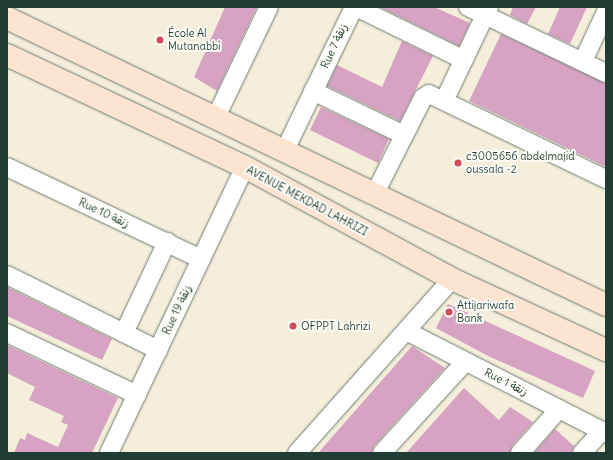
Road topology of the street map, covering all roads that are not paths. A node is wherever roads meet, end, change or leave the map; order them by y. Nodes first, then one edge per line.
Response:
1 (269, 7) edge
2 (468, 7) edge
3 (487, 11) edge
4 (606, 12) edge
5 (7, 18) edge
6 (7, 55) edge
7 (464, 60) junction
8 (583, 61) junction
9 (606, 73) edge
10 (313, 92) junction
11 (444, 101) junction
12 (215, 119) junction
13 (404, 135) junction
14 (284, 152) junction
15 (7, 167) edge
16 (245, 167) junction
17 (606, 179) edge
18 (374, 195) junction
19 (167, 242) junction
20 (201, 259) junction
21 (7, 275) edge
22 (452, 278) junction
23 (605, 301) edge
24 (406, 331) junction
25 (7, 333) edge
26 (124, 333) junction
27 (158, 350) junction
28 (606, 350) edge
29 (465, 362) junction
30 (137, 395) junction
31 (559, 409) junction
32 (604, 432) edge
33 (109, 453) edge
34 (297, 453) edge
35 (382, 453) edge
36 (520, 453) edge
37 (582, 453) edge

1 - 12 street
2 - 3 street
3 - 7 street
3 - 8 street
4 - 8 street
5 - 12 main road
6 - 16 main road, AVENUE MEKDAD LAHRIZI
7 - 10 street, Rue 7 زنقة
7 - 11 street
8 - 9 street
10 - 13 street
10 - 14 street, Rue 7 زنقة
11 - 13 street
11 - 17 street
12 - 14 main road
13 - 18 street
14 - 18 main road
15 - 19 street, Rue 10 زنقة
16 - 20 street, Rue 19 زنقة
16 - 22 main road, AVENUE MEKDAD LAHRIZI
18 - 23 main road
19 - 20 street, Rue 10 زنقة
19 - 26 street
20 - 27 street, Rue 19 زنقة
21 - 26 street
22 - 24 street
22 - 28 main road, AVENUE MEKDAD LAHRIZI
24 - 29 street, Rue 1 زنقة
24 - 34 street
25 - 30 street
26 - 27 street
27 - 30 street, Rue 19 زنقة
29 - 31 street, Rue 1 زنقة
29 - 35 street
30 - 33 street, Rue 19 زنقة
31 - 32 street, Rue 1 زنقة
31 - 36 street
32 - 37 street

